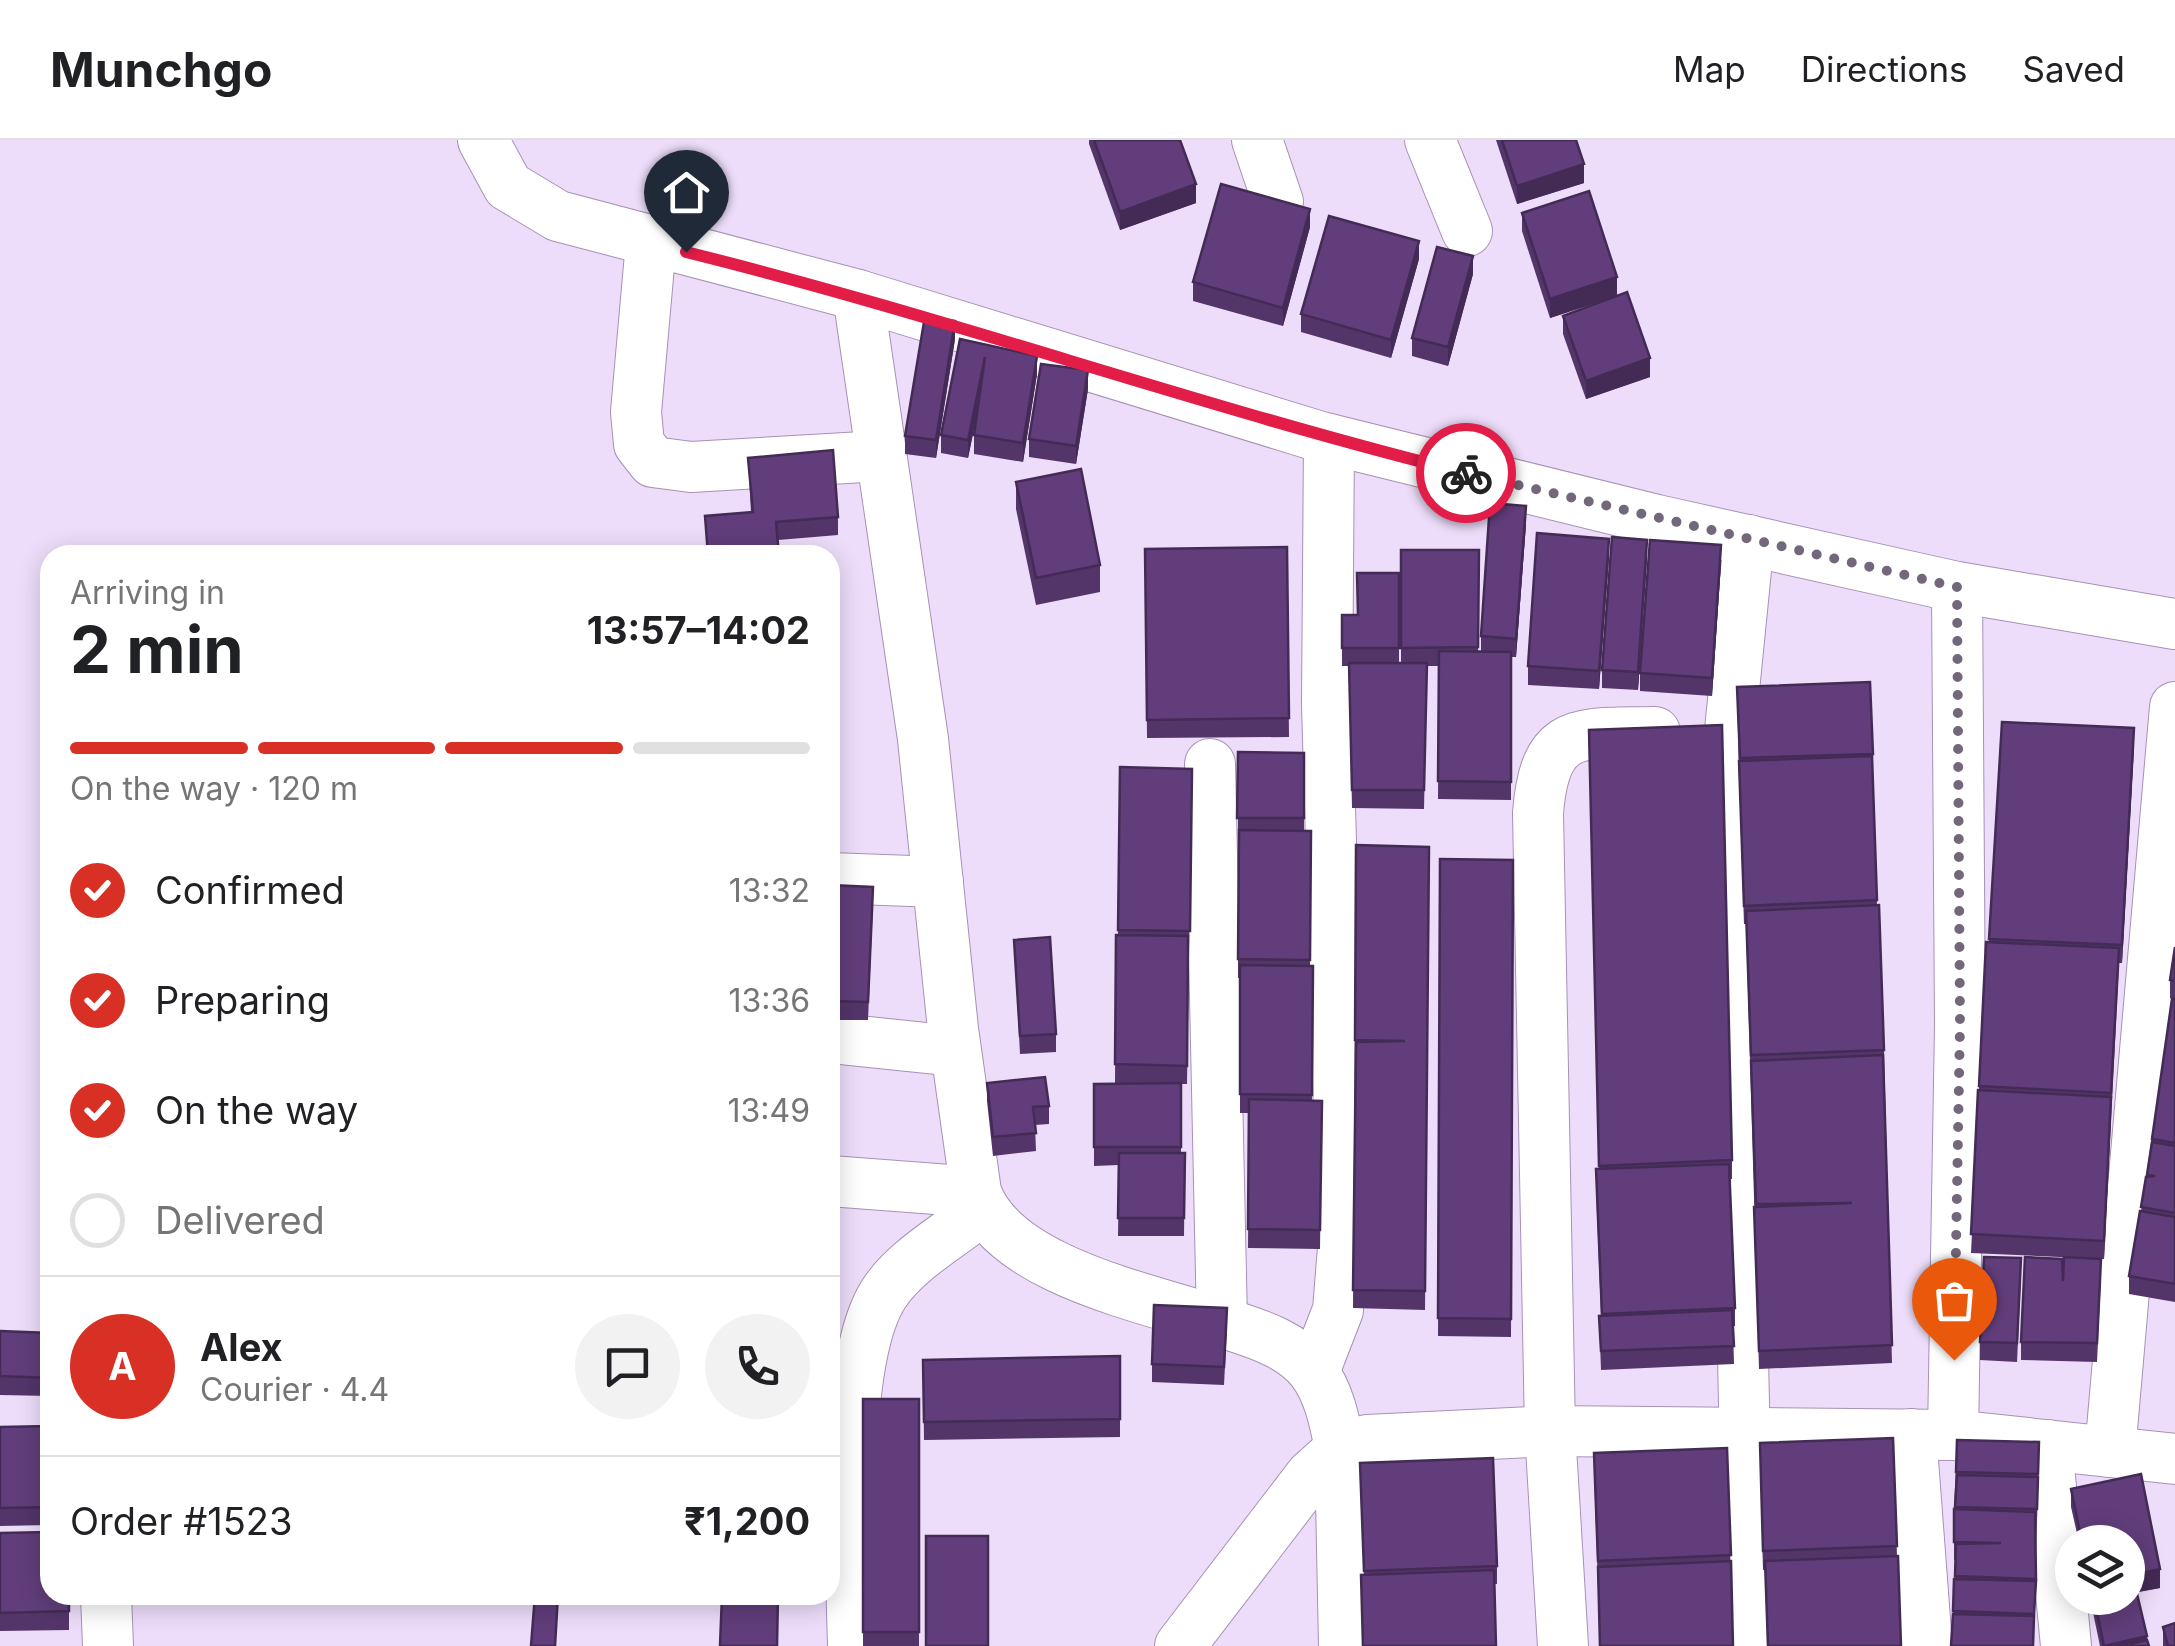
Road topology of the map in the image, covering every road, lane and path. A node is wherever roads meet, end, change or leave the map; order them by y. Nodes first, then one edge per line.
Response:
1 (483, 140) edge
2 (1257, 140) edge
3 (1430, 140) edge
4 (1278, 202) edge
5 (1467, 232) dead end
6 (651, 244) junction
7 (858, 295) junction
8 (1329, 439) junction
9 (881, 456) junction
10 (1749, 540) junction
11 (1957, 587) junction
12 (2175, 624) edge
13 (2175, 707) edge
14 (1730, 730) junction
15 (1210, 764) dead end
16 (840, 878) edge
17 (938, 882) junction
18 (840, 1039) edge
19 (955, 1051) junction
20 (840, 1182) edge
21 (979, 1201) junction
22 (1222, 1322) junction
23 (1314, 1372) junction
24 (844, 1378) edge
25 (1550, 1431) junction
26 (1746, 1433) junction
27 (1932, 1434) junction
28 (2047, 1445) junction
29 (1340, 1448) junction
30 (2110, 1452) junction
31 (2175, 1460) edge
32 (841, 1544) edge
33 (106, 1605) edge
34 (108, 1646) edge
35 (852, 1646) edge
36 (1180, 1646) edge
37 (1344, 1646) edge
38 (1563, 1646) edge
39 (1750, 1646) edge
40 (1926, 1646) edge
41 (2066, 1646) edge

1 - 6 street
2 - 4 street
3 - 5 street
6 - 7 street
6 - 9 street
7 - 8 street
7 - 9 street
8 - 10 street
8 - 23 street
9 - 17 street
10 - 11 street
10 - 14 street
11 - 12 street
11 - 27 street
13 - 30 street
14 - 25 street
14 - 26 street
15 - 22 street
16 - 17 street
17 - 19 street
18 - 19 street
19 - 21 street
20 - 21 street
21 - 22 street
21 - 24 street
22 - 23 street
23 - 29 street
24 - 32 street
25 - 26 street
25 - 29 street
25 - 38 street
26 - 27 street
26 - 39 street
27 - 28 street
27 - 40 street
28 - 30 street
28 - 41 street
29 - 36 street
29 - 37 street
30 - 31 street
32 - 35 street
33 - 34 street

